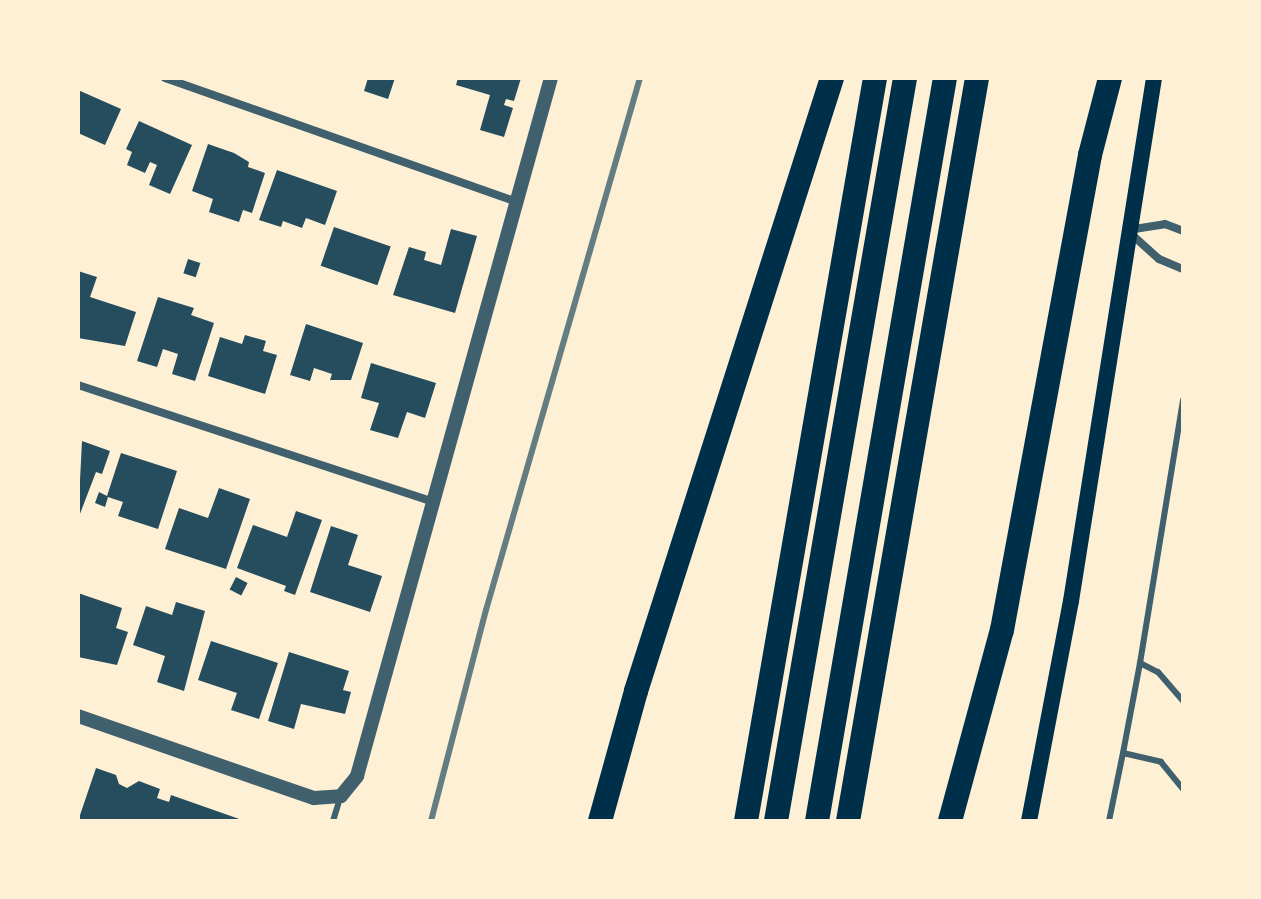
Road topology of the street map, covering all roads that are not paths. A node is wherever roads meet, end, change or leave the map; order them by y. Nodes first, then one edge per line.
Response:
1 (165, 78) edge
2 (551, 78) edge
3 (832, 78) edge
4 (875, 78) edge
5 (905, 78) edge
6 (945, 78) edge
7 (977, 78) edge
8 (1110, 78) edge
9 (1154, 78) edge
10 (515, 201) junction
11 (1127, 230) junction
12 (1183, 231) edge
13 (1183, 269) edge
14 (78, 385) edge
15 (1183, 399) edge
16 (430, 501) junction
17 (1140, 663) junction
18 (1183, 701) edge
19 (78, 716) edge
20 (1123, 753) junction
21 (1183, 789) edge
22 (341, 796) junction
23 (333, 821) edge
24 (600, 821) edge
25 (746, 821) edge
26 (776, 821) edge
27 (817, 821) edge
28 (848, 821) edge
29 (950, 821) edge
30 (1029, 821) edge
31 (1109, 821) edge

1 - 10 street
2 - 10 street
3 - 24 highway
4 - 25 highway
5 - 26 highway
6 - 27 highway
7 - 28 highway
8 - 29 highway
9 - 11 main road
10 - 16 street
11 - 12 street
11 - 13 street
11 - 30 main road
14 - 16 street
15 - 17 lane
16 - 22 street
17 - 18 lane
17 - 20 lane
19 - 22 street
20 - 21 lane
20 - 31 lane
22 - 23 lane

